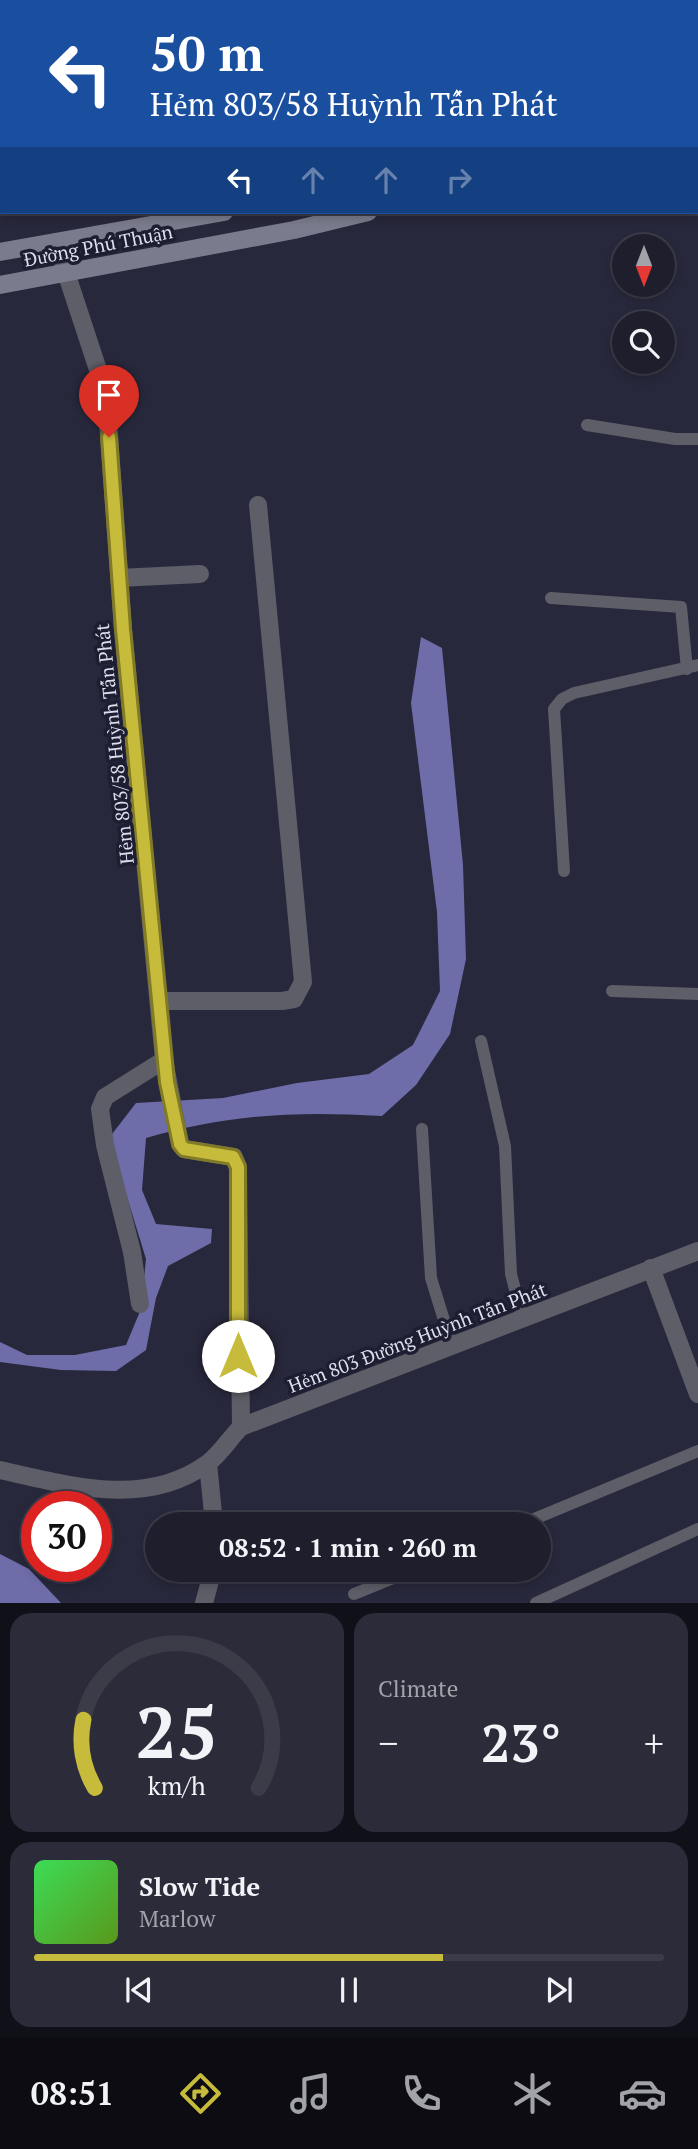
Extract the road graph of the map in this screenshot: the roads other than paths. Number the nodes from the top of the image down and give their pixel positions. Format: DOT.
graph roads {
  1 [pos="202,214"];
  2 [pos="360,214"];
  3 [pos="56,242"];
  4 [pos="0,252"];
  5 [pos="66,272"];
  6 [pos="0,285"];
  7 [pos="587,425"];
  8 [pos="698,439"];
  9 [pos="258,505"];
  10 [pos="200,574"];
  11 [pos="119,578"];
  12 [pos="551,598"];
  13 [pos="693,667"];
  14 [pos="564,871"];
  15 [pos="612,991"];
  16 [pos="698,994"];
  17 [pos="159,1001"];
  18 [pos="481,1041"];
  19 [pos="164,1060"];
  20 [pos="422,1129"];
  21 [pos="698,1251"];
  22 [pos="651,1268"];
  23 [pos="140,1304"];
  24 [pos="523,1320"];
  25 [pos="452,1346"];
  26 [pos="698,1394"];
  27 [pos="241,1427"];
  28 [pos="698,1451"];
  29 [pos="208,1463"];
  30 [pos="0,1470"];
  31 [pos="213,1512"];
  32 [pos="551,1512"];
  33 [pos="698,1529"];
  34 [pos="210,1582"];
  35 [pos="384,1582"];
  36 [pos="354,1594"];
  37 [pos="204,1603"];
  38 [pos="536,1603"];
  1 -- 3 [label="street, Đường Phú Thuận"];
  2 -- 5 [label="street, Đường Phú Thuận"];
  3 -- 4 [label="street, Đường Phú Thuận"];
  3 -- 5 [label="street, Hẻm 803/58 Huỳnh Tấn Phát"];
  5 -- 6 [label="street, Đường Phú Thuận"];
  5 -- 11 [label="street, Hẻm 803/58 Huỳnh Tấn Phát"];
  7 -- 8 [label="lane"];
  9 -- 17 [label="street"];
  10 -- 11 [label="street"];
  11 -- 17 [label="street, Hẻm 803/58 Huỳnh Tấn Phát"];
  12 -- 13 [label="lane"];
  13 -- 14 [label="lane"];
  15 -- 16 [label="lane"];
  17 -- 19 [label="street, Hẻm 803/58 Huỳnh Tấn Phát"];
  18 -- 24 [label="lane"];
  19 -- 23 [label="street"];
  19 -- 27 [label="street, Hẻm 803/58 Huỳnh Tấn Phát"];
  20 -- 25 [label="lane"];
  21 -- 22 [label="street, Hẻm 803 Đường Huỳnh Tấn Phát"];
  22 -- 24 [label="street, Hẻm 803 Đường Huỳnh Tấn Phát"];
  22 -- 26 [label="street"];
  24 -- 25 [label="street, Hẻm 803 Đường Huỳnh Tấn Phát"];
  25 -- 27 [label="street, Hẻm 803 Đường Huỳnh Tấn Phát"];
  27 -- 29 [label="street, Hẻm 803 Đường Huỳnh Tấn Phát"];
  28 -- 32 [label="lane"];
  29 -- 30 [label="street, Hẻm 803 Đường Huỳnh Tấn Phát"];
  29 -- 31 [label="street"];
  33 -- 38 [label="lane"];
  34 -- 37 [label="street"];
  35 -- 36 [label="lane"];
}
